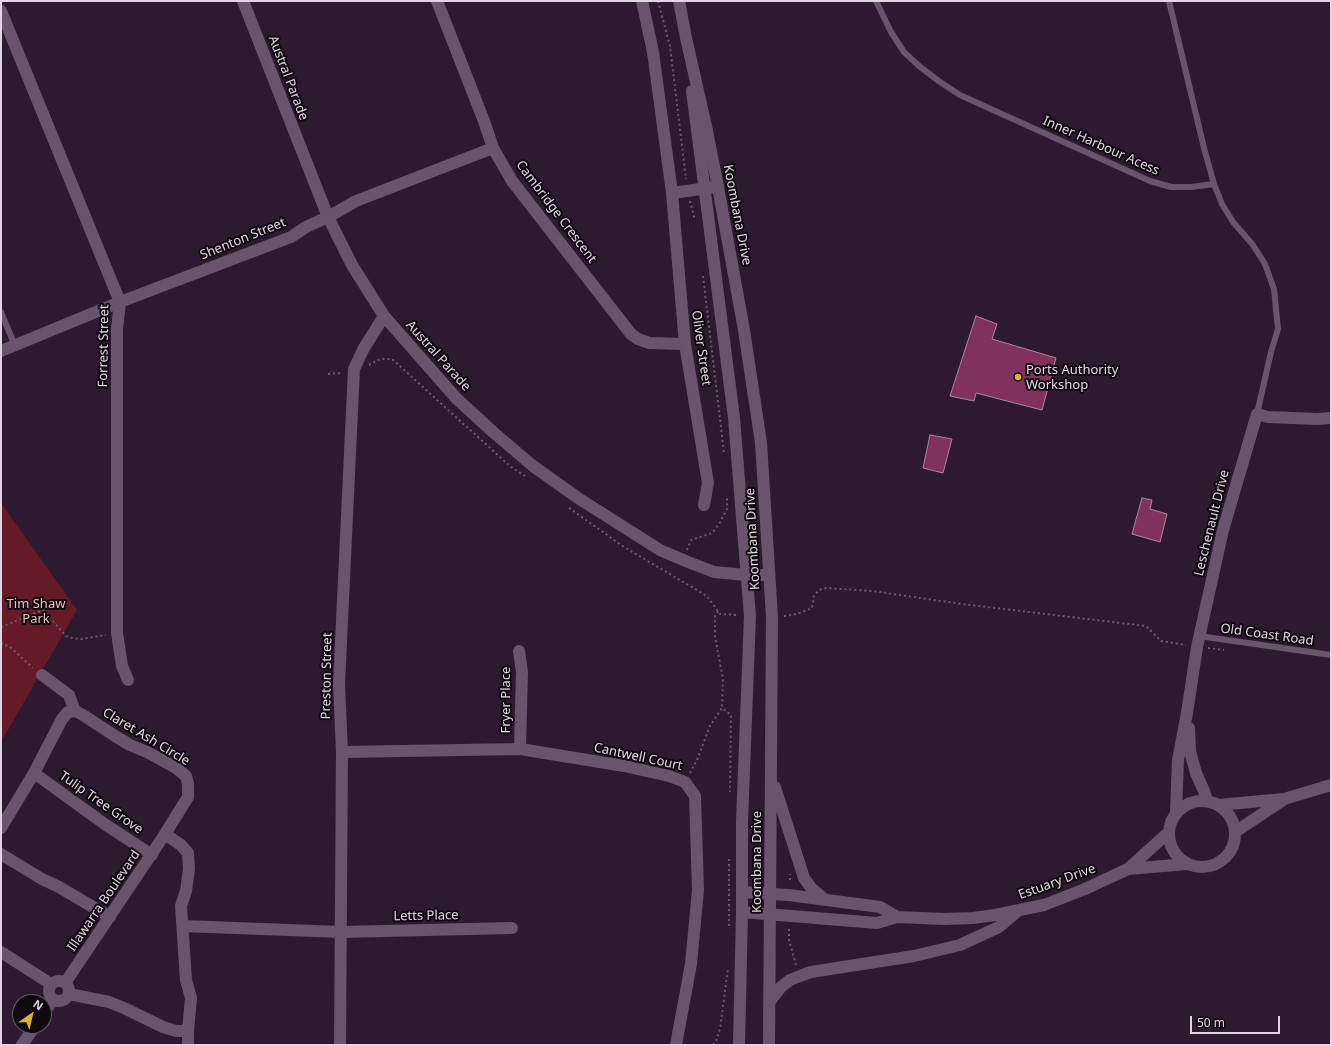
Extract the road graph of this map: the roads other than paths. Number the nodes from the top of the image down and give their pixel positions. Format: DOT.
graph roads {
  1 [pos="243,1"];
  2 [pos="437,1"];
  3 [pos="642,1"];
  4 [pos="679,1"];
  5 [pos="876,1"];
  6 [pos="1170,1"];
  7 [pos="1,11"];
  8 [pos="686,38"];
  9 [pos="493,148"];
  10 [pos="1214,184"];
  11 [pos="718,187"];
  12 [pos="705,189"];
  13 [pos="672,193"];
  14 [pos="328,217"];
  15 [pos="120,302"];
  16 [pos="1,312"];
  17 [pos="384,316"];
  18 [pos="684,344"];
  19 [pos="15,346"];
  20 [pos="1,351"];
  21 [pos="1256,414"];
  22 [pos="1331,418"];
  23 [pos="704,505"];
  24 [pos="746,575"];
  25 [pos="769,575"];
  26 [pos="1198,642"];
  27 [pos="519,651"];
  28 [pos="1331,655"];
  29 [pos="42,675"];
  30 [pos="128,680"];
  31 [pos="75,711"];
  32 [pos="1187,713"];
  33 [pos="520,749"];
  34 [pos="342,752"];
  35 [pos="34,773"];
  36 [pos="772,776"];
  37 [pos="1331,785"];
  38 [pos="1284,799"];
  39 [pos="1213,803"];
  40 [pos="1176,812"];
  41 [pos="1,828"];
  42 [pos="1169,832"];
  43 [pos="1235,832"];
  44 [pos="165,834"];
  45 [pos="1,854"];
  46 [pos="152,855"];
  47 [pos="1187,864"];
  48 [pos="1128,869"];
  49 [pos="742,892"];
  50 [pos="771,894"];
  51 [pos="823,898"];
  52 [pos="1019,911"];
  53 [pos="742,912"];
  54 [pos="771,915"];
  55 [pos="110,917"];
  56 [pos="897,917"];
  57 [pos="182,926"];
  58 [pos="512,928"];
  59 [pos="341,932"];
  60 [pos="1,952"];
  61 [pos="65,982"];
  62 [pos="51,984"];
  63 [pos="69,994"];
  64 [pos="53,999"];
  65 [pos="770,1001"];
  66 [pos="188,1031"];
  67 [pos="30,1034"];
  68 [pos="22,1045"];
  69 [pos="188,1045"];
  70 [pos="340,1045"];
  71 [pos="676,1045"];
  72 [pos="739,1045"];
  73 [pos="769,1045"];
  1 -- 14 [label="street, Austral Parade"];
  2 -- 9 [label="street, Cambridge Crescent"];
  3 -- 13 [label="street, Oliver Street"];
  4 -- 8 [label="street, Koombana Drive"];
  5 -- 10 [label="lane, Inner Harbour Acess"];
  6 -- 10 [label="lane"];
  7 -- 15 [label="street, Forrest Street"];
  8 -- 11 [label="street, Koombana Drive"];
  8 -- 12 [label="street, Koombana Drive"];
  9 -- 14 [label="street, Shenton Street"];
  9 -- 18 [label="street, Cambridge Crescent"];
  10 -- 21 [label="lane"];
  11 -- 12 [label="street"];
  11 -- 25 [label="street, Koombana Drive"];
  12 -- 13 [label="street"];
  12 -- 24 [label="street, Koombana Drive"];
  13 -- 18 [label="street, Oliver Street"];
  14 -- 15 [label="street, Shenton Street"];
  14 -- 17 [label="street, Austral Parade"];
  15 -- 19 [label="street, Shenton Street"];
  15 -- 30 [label="street, Forrest Street"];
  16 -- 19 [label="lane"];
  17 -- 24 [label="street, Austral Parade"];
  17 -- 34 [label="street, Preston Street"];
  18 -- 23 [label="street, Oliver Street"];
  19 -- 20 [label="street, Shenton Street"];
  21 -- 22 [label="street"];
  21 -- 26 [label="street, Leschenault Drive"];
  24 -- 25 [label="street, Austral Parade"];
  24 -- 49 [label="street, Koombana Drive"];
  25 -- 36 [label="street, Koombana Drive"];
  26 -- 28 [label="lane, Old Coast Road"];
  26 -- 32 [label="street, Leschenault Drive"];
  27 -- 33 [label="street, Fryer Place"];
  29 -- 31 [label="street"];
  31 -- 35 [label="street"];
  31 -- 44 [label="street, Claret Ash Circle"];
  32 -- 39 [label="street, Leschenault Drive"];
  32 -- 40 [label="street, Leschenault Drive"];
  33 -- 34 [label="street, Cantwell Court"];
  33 -- 71 [label="street, Cantwell Court"];
  34 -- 59 [label="street, Preston Street"];
  35 -- 41 [label="street"];
  35 -- 46 [label="street, Tulip Tree Grove"];
  36 -- 50 [label="street, Koombana Drive"];
  36 -- 51 [label="street"];
  37 -- 38 [label="street"];
  38 -- 39 [label="street"];
  38 -- 43 [label="street"];
  39 -- 40 [label="street"];
  39 -- 43 [label="street"];
  40 -- 42 [label="street"];
  42 -- 47 [label="street"];
  42 -- 48 [label="street, Estuary Drive"];
  43 -- 47 [label="street"];
  44 -- 46 [label="street, Illawarra Boulevard"];
  44 -- 57 [label="street"];
  45 -- 55 [label="street"];
  46 -- 55 [label="street, Illawarra Boulevard"];
  47 -- 48 [label="street, Estuary Drive"];
  48 -- 52 [label="street, Estuary Drive"];
  49 -- 50 [label="street, Estuary Drive"];
  49 -- 53 [label="street, Koombana Drive"];
  50 -- 51 [label="street, Estuary Drive"];
  50 -- 54 [label="street, Koombana Drive"];
  51 -- 56 [label="street, Estuary Drive"];
  52 -- 56 [label="street, Estuary Drive"];
  52 -- 65 [label="street"];
  53 -- 54 [label="street, Estuary Drive"];
  53 -- 72 [label="street, Koombana Drive"];
  54 -- 56 [label="street, Estuary Drive"];
  54 -- 65 [label="street, Koombana Drive"];
  55 -- 61 [label="street, Illawarra Boulevard"];
  57 -- 59 [label="street, Letts Place"];
  57 -- 66 [label="street"];
  58 -- 59 [label="street, Letts Place"];
  59 -- 70 [label="street, Preston Street"];
  60 -- 62 [label="street"];
  61 -- 62 [label="street"];
  61 -- 63 [label="street"];
  62 -- 64 [label="street"];
  63 -- 64 [label="street"];
  63 -- 66 [label="street"];
  65 -- 73 [label="street, Koombana Drive"];
  66 -- 69 [label="street"];
  67 -- 68 [label="street"];
}
